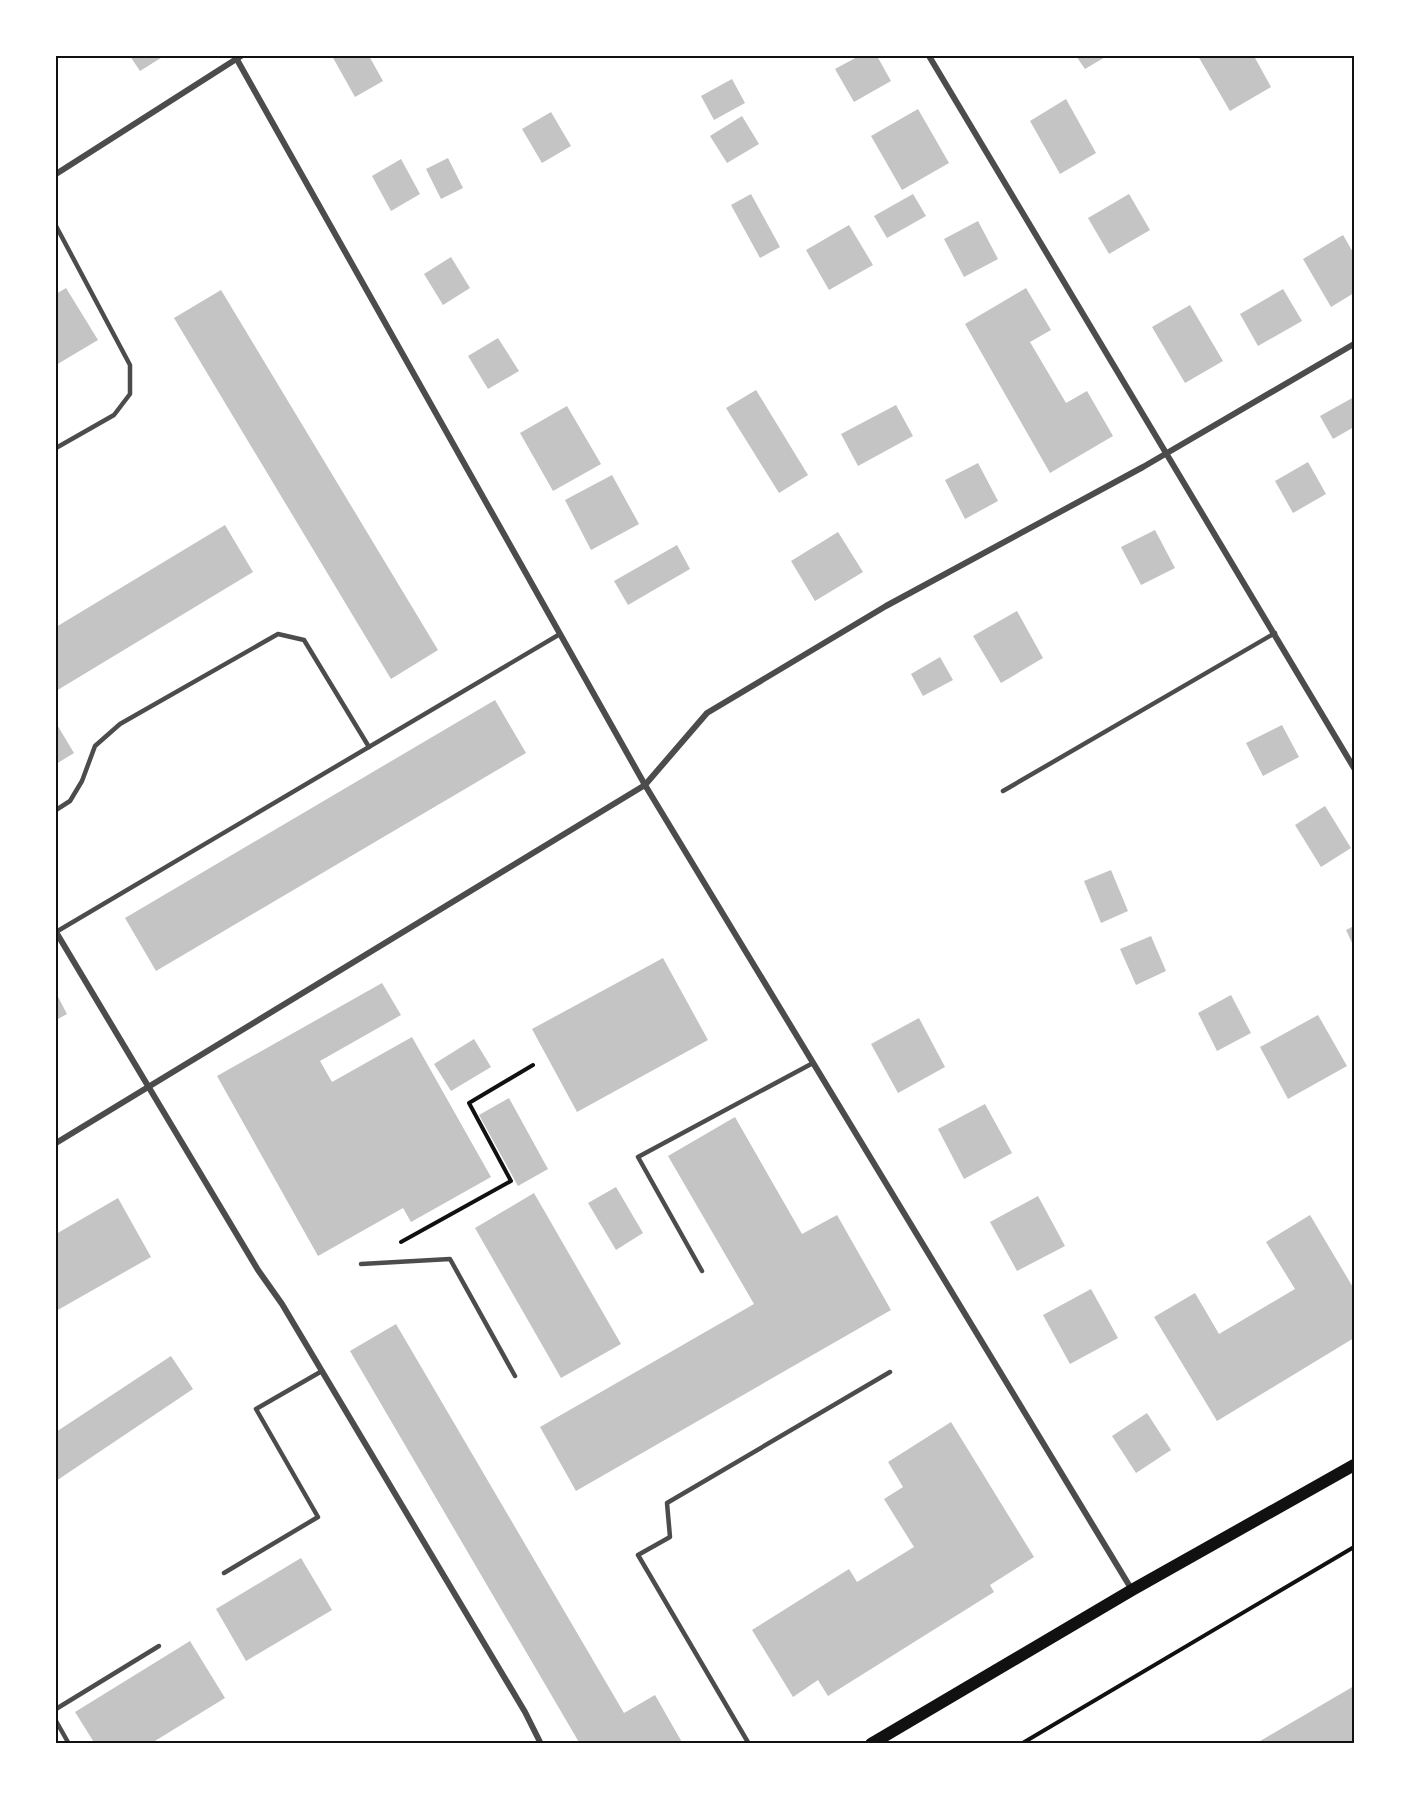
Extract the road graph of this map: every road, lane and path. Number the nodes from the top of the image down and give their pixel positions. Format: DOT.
graph roads {
  1 [pos="237,56"];
  2 [pos="929,56"];
  3 [pos="56,174"];
  4 [pos="56,226"];
  5 [pos="1354,344"];
  6 [pos="56,448"];
  7 [pos="1166,454"];
  8 [pos="1275,633"];
  9 [pos="560,634"];
  10 [pos="369,747"];
  11 [pos="1354,768"];
  12 [pos="645,785"];
  13 [pos="1003,791"];
  14 [pos="56,810"];
  15 [pos="56,932"];
  16 [pos="813,1064"];
  17 [pos="533,1065"];
  18 [pos="148,1087"];
  19 [pos="56,1143"];
  20 [pos="401,1242"];
  21 [pos="360,1264"];
  22 [pos="702,1271"];
  23 [pos="322,1371"];
  24 [pos="890,1372"];
  25 [pos="515,1376"];
  26 [pos="1354,1465"];
  27 [pos="1354,1547"];
  28 [pos="224,1573"];
  29 [pos="1132,1590"];
  30 [pos="159,1646"];
  31 [pos="56,1709"];
  32 [pos="56,1721"];
  33 [pos="69,1743"];
  34 [pos="541,1743"];
  35 [pos="749,1743"];
  36 [pos="871,1743"];
  37 [pos="1021,1743"];
  1 -- 3 [label="street"];
  1 -- 9 [label="street"];
  2 -- 7 [label="street"];
  4 -- 6 [label="lane"];
  5 -- 7 [label="street"];
  7 -- 8 [label="street"];
  7 -- 12 [label="street"];
  8 -- 11 [label="street"];
  8 -- 13 [label="lane"];
  9 -- 10 [label="lane"];
  9 -- 12 [label="street"];
  10 -- 14 [label="lane"];
  10 -- 15 [label="lane"];
  12 -- 16 [label="street"];
  12 -- 18 [label="street"];
  15 -- 18 [label="street"];
  16 -- 22 [label="lane"];
  16 -- 29 [label="street"];
  17 -- 20 [label="path"];
  18 -- 19 [label="street"];
  18 -- 23 [label="street"];
  21 -- 25 [label="lane"];
  23 -- 28 [label="lane"];
  23 -- 34 [label="street"];
  24 -- 35 [label="lane"];
  26 -- 29 [label="main road"];
  27 -- 37 [label="path"];
  29 -- 36 [label="main road"];
  30 -- 31 [label="lane"];
  32 -- 33 [label="lane"];
}
